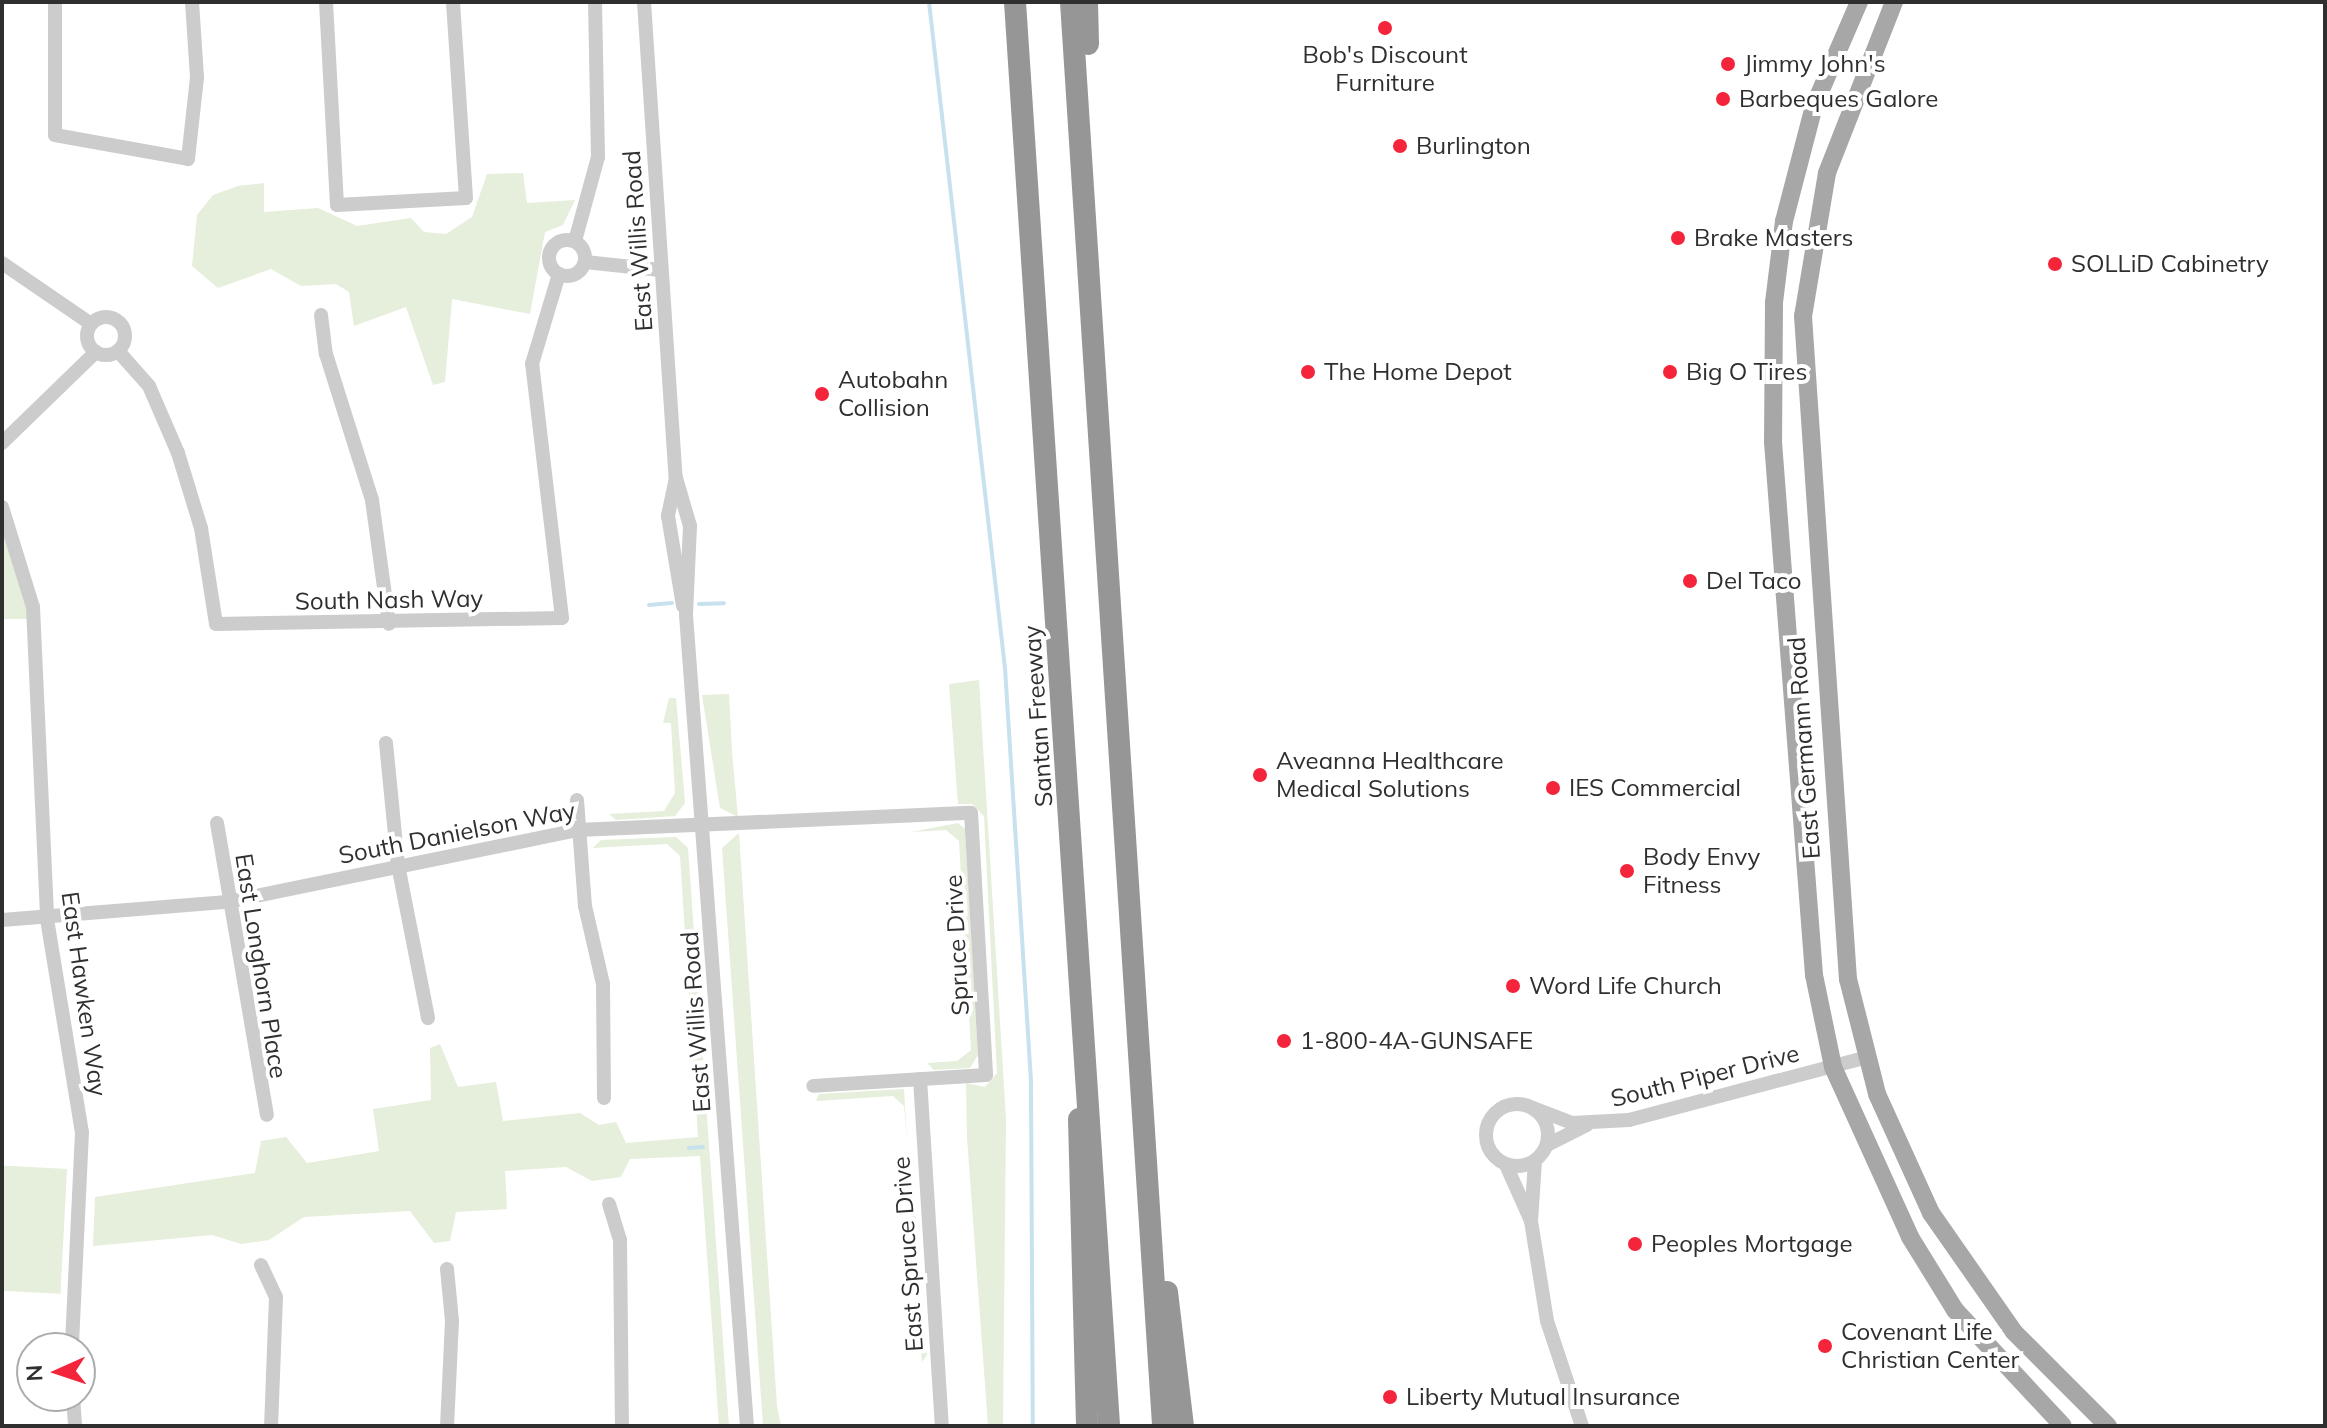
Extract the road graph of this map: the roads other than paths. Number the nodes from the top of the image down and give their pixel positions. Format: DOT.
graph roads {
  1 [pos="55,2"];
  2 [pos="192,2"];
  3 [pos="326,2"];
  4 [pos="453,2"];
  5 [pos="595,2"];
  6 [pos="644,2"];
  7 [pos="1000,2"];
  8 [pos="1015,2"];
  9 [pos="1071,2"];
  10 [pos="1087,2"];
  11 [pos="1859,2"];
  12 [pos="1882,2"];
  13 [pos="1894,2"];
  14 [pos="1884,22"];
  15 [pos="1024,137"];
  16 [pos="575,241"];
  17 [pos="585,262"];
  18 [pos="2,263"];
  19 [pos="661,270"];
  20 [pos="559,274"];
  21 [pos="1091,304"];
  22 [pos="321,315"];
  23 [pos="91,324"];
  24 [pos="118,351"];
  25 [pos="96,352"];
  26 [pos="2,443"];
  27 [pos="676,478"];
  28 [pos="2,507"];
  29 [pos="686,615"];
  30 [pos="389,624"];
  31 [pos="386,743"];
  32 [pos="577,800"];
  33 [pos="971,813"];
  34 [pos="217,823"];
  35 [pos="704,825"];
  36 [pos="578,830"];
  37 [pos="398,865"];
  38 [pos="227,902"];
  39 [pos="47,919"];
  40 [pos="2,920"];
  41 [pos="428,1018"];
  42 [pos="1864,1058"];
  43 [pos="1087,1062"];
  44 [pos="1833,1067"];
  45 [pos="920,1079"];
  46 [pos="813,1086"];
  47 [pos="604,1098"];
  48 [pos="1533,1108"];
  49 [pos="267,1115"];
  50 [pos="1587,1125"];
  51 [pos="1547,1145"];
  52 [pos="1535,1161"];
  53 [pos="1506,1165"];
  54 [pos="609,1204"];
  55 [pos="1531,1221"];
  56 [pos="1150,1232"];
  57 [pos="261,1265"];
  58 [pos="447,1269"];
  59 [pos="73,1332"];
  60 [pos="271,1426"];
  61 [pos="447,1426"];
  62 [pos="622,1426"];
  63 [pos="747,1426"];
  64 [pos="942,1426"];
  65 [pos="1087,1426"];
  66 [pos="1109,1426"];
  67 [pos="1163,1426"];
  68 [pos="1183,1426"];
  69 [pos="1582,1426"];
  70 [pos="2063,1426"];
  71 [pos="2108,1426"];
  1 -- 2 [label="street"];
  3 -- 4 [label="street"];
  5 -- 16 [label="street"];
  6 -- 19 [label="street, East Willis Road"];
  7 -- 15 [label="highway"];
  8 -- 15 [label="highway, Santan Freeway"];
  9 -- 21 [label="highway"];
  10 -- 21 [label="highway"];
  11 -- 44 [label="main road, East Germann Road"];
  12 -- 14 [label="main road"];
  13 -- 14 [label="main road, East Germann Road"];
  14 -- 42 [label="main road, East Germann Road"];
  15 -- 43 [label="highway, Santan Freeway"];
  16 -- 17 [label="street"];
  16 -- 20 [label="street"];
  17 -- 19 [label="street"];
  17 -- 20 [label="street"];
  18 -- 23 [label="street"];
  19 -- 27 [label="street, East Willis Road"];
  20 -- 30 [label="street, South Nash Way"];
  21 -- 56 [label="highway"];
  22 -- 30 [label="street"];
  23 -- 24 [label="street"];
  23 -- 25 [label="street"];
  24 -- 25 [label="street"];
  24 -- 30 [label="street, South Nash Way"];
  25 -- 26 [label="street"];
  27 -- 29 [label="street, East Willis Road"];
  27 -- 29 [label="street, East Willis Road"];
  28 -- 39 [label="street, East Hawken Way"];
  29 -- 35 [label="street, East Willis Road"];
  31 -- 37 [label="street"];
  32 -- 36 [label="street"];
  33 -- 35 [label="street, South Danielson Way"];
  33 -- 45 [label="street, Spruce Drive"];
  34 -- 38 [label="street, East Longhorn Place"];
  35 -- 36 [label="street, South Danielson Way"];
  35 -- 63 [label="street, East Willis Road"];
  36 -- 37 [label="street, South Danielson Way"];
  36 -- 47 [label="street"];
  37 -- 38 [label="street, South Danielson Way"];
  37 -- 41 [label="street"];
  38 -- 39 [label="street, South Danielson Way"];
  38 -- 49 [label="street, East Longhorn Place"];
  39 -- 40 [label="street, South Danielson Way"];
  39 -- 59 [label="street, East Hawken Way"];
  42 -- 44 [label="street, South Piper Drive"];
  42 -- 71 [label="main road, East Germann Road"];
  43 -- 65 [label="highway"];
  43 -- 66 [label="highway, Santan Freeway"];
  44 -- 50 [label="street, South Piper Drive"];
  44 -- 70 [label="main road, East Germann Road"];
  45 -- 46 [label="street"];
  45 -- 64 [label="street, East Spruce Drive"];
  48 -- 50 [label="street, South Piper Drive"];
  48 -- 51 [label="street"];
  48 -- 53 [label="street"];
  50 -- 51 [label="street, South Piper Drive"];
  51 -- 52 [label="street"];
  52 -- 53 [label="street"];
  52 -- 55 [label="street"];
  53 -- 55 [label="street"];
  54 -- 62 [label="street"];
  55 -- 69 [label="street"];
  56 -- 67 [label="highway"];
  56 -- 68 [label="highway"];
  57 -- 60 [label="street"];
  58 -- 61 [label="street"];
}
